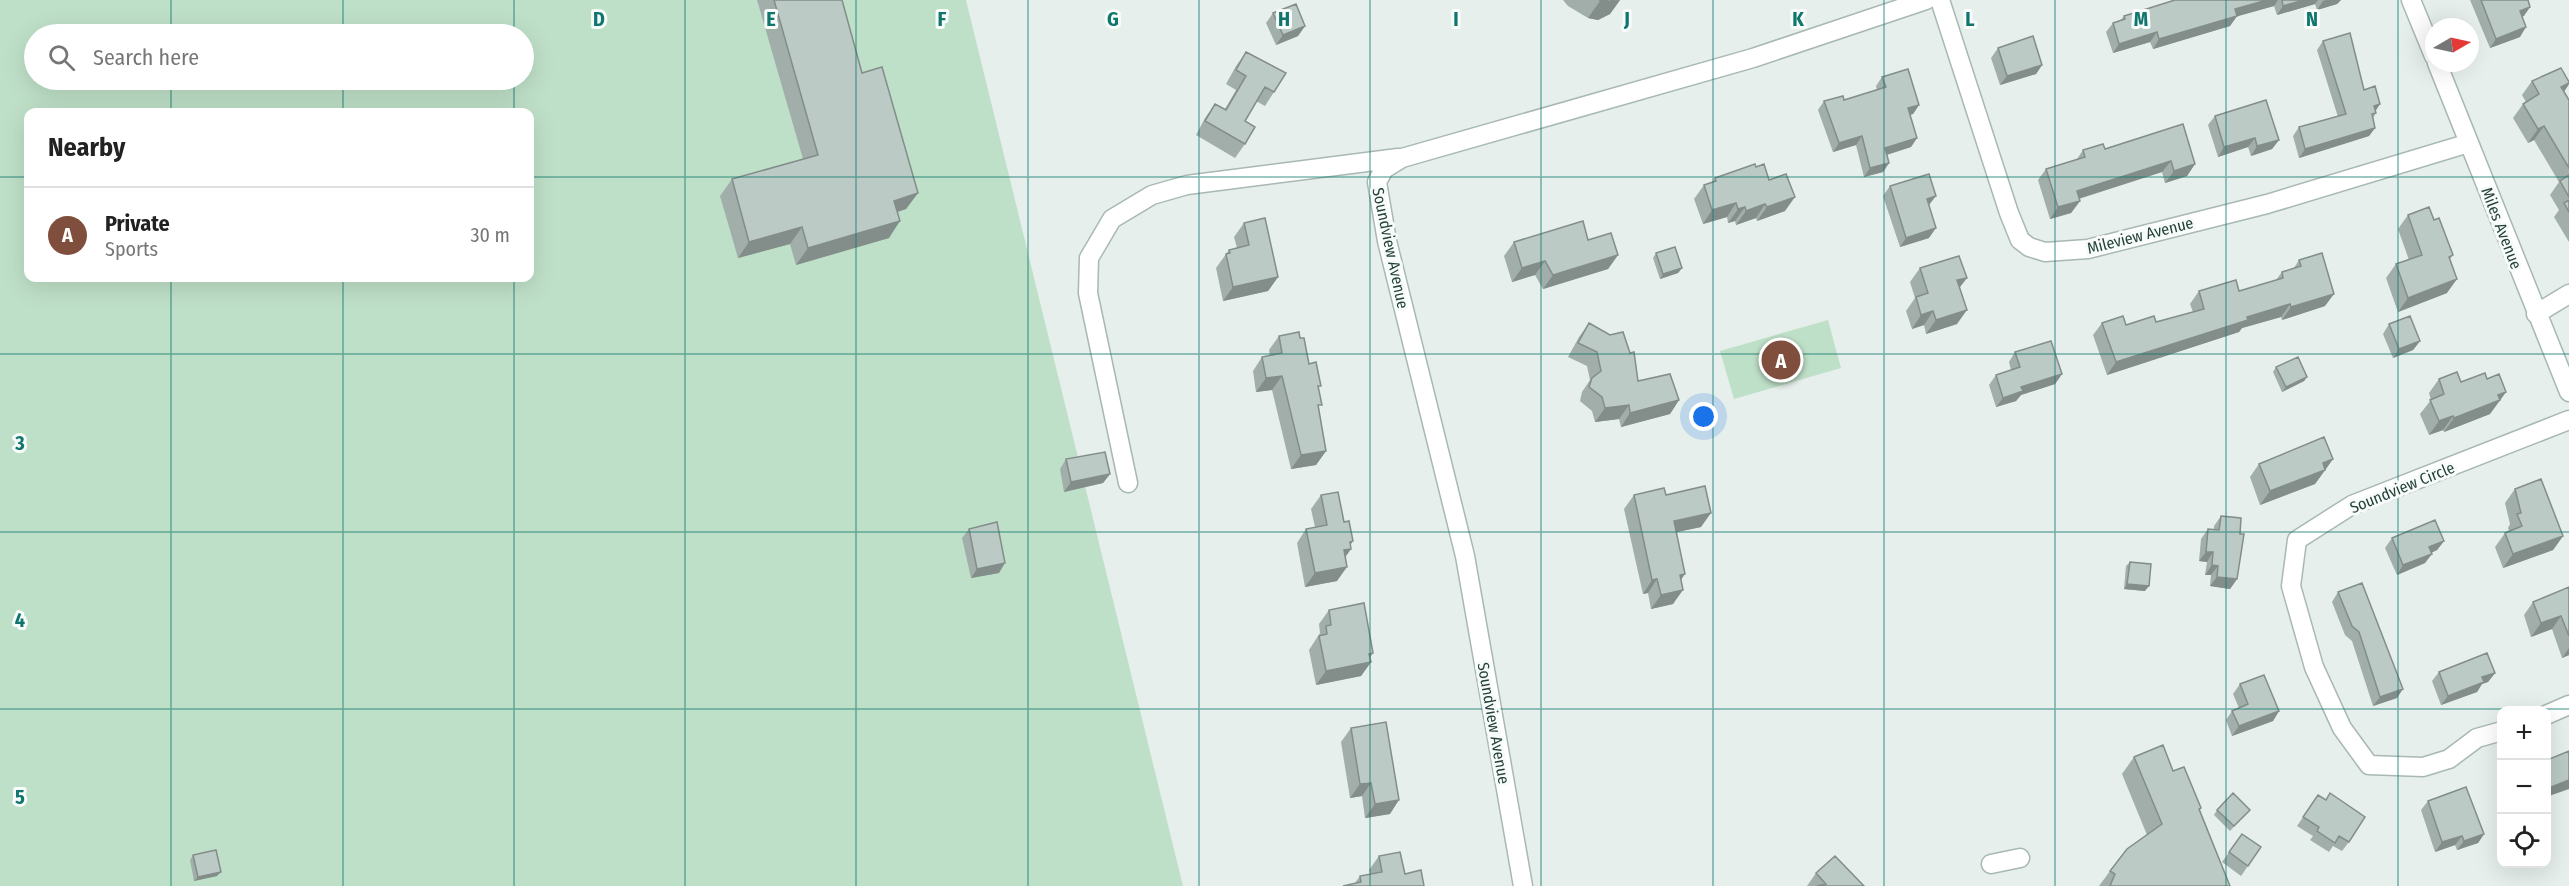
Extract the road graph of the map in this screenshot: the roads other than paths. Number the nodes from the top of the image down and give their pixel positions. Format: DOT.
graph roads {
  1 [pos="1926,0"];
  2 [pos="1940,0"];
  3 [pos="2411,0"];
  4 [pos="2425,34"];
  5 [pos="2441,72"];
  6 [pos="2469,143"];
  7 [pos="1402,158"];
  8 [pos="2569,294"];
  9 [pos="2536,314"];
  10 [pos="2569,392"];
  11 [pos="2569,420"];
  12 [pos="1128,483"];
  13 [pos="2569,705"];
  14 [pos="2551,714"];
  15 [pos="2497,732"];
  16 [pos="2019,858"];
  17 [pos="1991,864"];
  18 [pos="1523,886"];
  1 -- 7 [label="street, Soundview Avenue"];
  2 -- 6 [label="street, Mileview Avenue"];
  3 -- 4 [label="street"];
  5 -- 6 [label="street, Miles Avenue"];
  6 -- 9 [label="street, Miles Avenue"];
  7 -- 12 [label="street"];
  7 -- 18 [label="street, Soundview Avenue"];
  8 -- 9 [label="street"];
  9 -- 10 [label="street, Miles Avenue"];
  11 -- 15 [label="street, Soundview Circle"];
  13 -- 14 [label="street"];
  16 -- 17 [label="street"];
}
